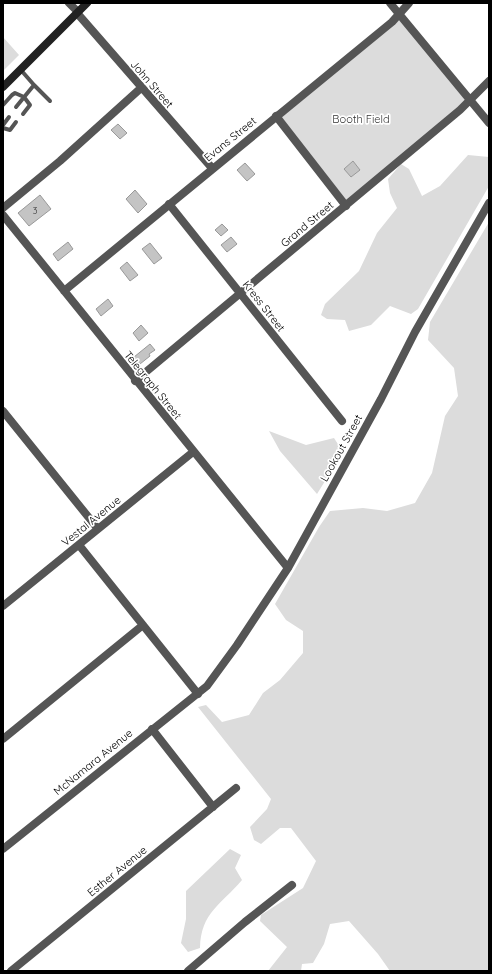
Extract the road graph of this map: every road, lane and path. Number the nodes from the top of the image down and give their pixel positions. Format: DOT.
graph roads {
  1 [pos="69,3"];
  2 [pos="87,3"];
  3 [pos="390,3"];
  4 [pos="409,3"];
  5 [pos="77,12"];
  6 [pos="400,14"];
  7 [pos="19,69"];
  8 [pos="489,81"];
  9 [pos="34,85"];
  10 [pos="3,87"];
  11 [pos="141,88"];
  12 [pos="24,97"];
  13 [pos="471,99"];
  14 [pos="50,101"];
  15 [pos="3,105"];
  16 [pos="16,107"];
  17 [pos="23,114"];
  18 [pos="276,116"];
  19 [pos="9,117"];
  20 [pos="16,122"];
  21 [pos="489,122"];
  22 [pos="3,126"];
  23 [pos="212,168"];
  24 [pos="489,203"];
  25 [pos="169,204"];
  26 [pos="346,206"];
  27 [pos="3,208"];
  28 [pos="3,215"];
  29 [pos="64,291"];
  30 [pos="240,294"];
  31 [pos="135,381"];
  32 [pos="3,412"];
  33 [pos="342,421"];
  34 [pos="193,452"];
  35 [pos="98,529"];
  36 [pos="79,545"];
  37 [pos="288,568"];
  38 [pos="3,606"];
  39 [pos="143,625"];
  40 [pos="198,694"];
  41 [pos="152,729"];
  42 [pos="3,738"];
  43 [pos="236,788"];
  44 [pos="213,807"];
  45 [pos="3,849"];
  46 [pos="292,885"];
  47 [pos="11,971"];
  48 [pos="188,971"];
  1 -- 5 [label="street, John Street"];
  2 -- 5 [label="main road"];
  3 -- 6 [label="street"];
  4 -- 6 [label="street, Evans Street"];
  5 -- 7 [label="main road"];
  5 -- 11 [label="street, John Street"];
  6 -- 13 [label="street"];
  6 -- 18 [label="street, Evans Street"];
  7 -- 9 [label="lane"];
  7 -- 10 [label="main road"];
  8 -- 13 [label="street, Grand Street"];
  9 -- 12 [label="lane"];
  9 -- 14 [label="lane"];
  11 -- 23 [label="street, John Street"];
  11 -- 27 [label="street"];
  12 -- 15 [label="lane"];
  12 -- 16 [label="lane"];
  12 -- 17 [label="lane"];
  13 -- 21 [label="street"];
  13 -- 26 [label="street, Grand Street"];
  18 -- 23 [label="street, Evans Street"];
  18 -- 26 [label="street"];
  19 -- 22 [label="lane"];
  20 -- 22 [label="lane"];
  23 -- 25 [label="street, Evans Street"];
  24 -- 37 [label="street, Lookout Street"];
  25 -- 29 [label="street, Evans Street"];
  25 -- 30 [label="street, Kress Street"];
  26 -- 30 [label="street, Grand Street"];
  28 -- 29 [label="street, Telegraph Street"];
  29 -- 31 [label="street, Telegraph Street"];
  30 -- 31 [label="street, Grand Street"];
  30 -- 33 [label="street, Kress Street"];
  31 -- 34 [label="street, Telegraph Street"];
  32 -- 35 [label="street"];
  34 -- 35 [label="street, Vestal Avenue"];
  34 -- 37 [label="street, Telegraph Street"];
  35 -- 36 [label="street, Vestal Avenue"];
  36 -- 38 [label="street, Vestal Avenue"];
  36 -- 39 [label="street"];
  37 -- 40 [label="street, Lookout Street"];
  39 -- 40 [label="street"];
  39 -- 42 [label="street"];
  40 -- 41 [label="street, McNamara Avenue"];
  41 -- 44 [label="street"];
  41 -- 45 [label="street, McNamara Avenue"];
  43 -- 44 [label="street, Esther Avenue"];
  44 -- 47 [label="street, Esther Avenue"];
  46 -- 48 [label="street"];
}
